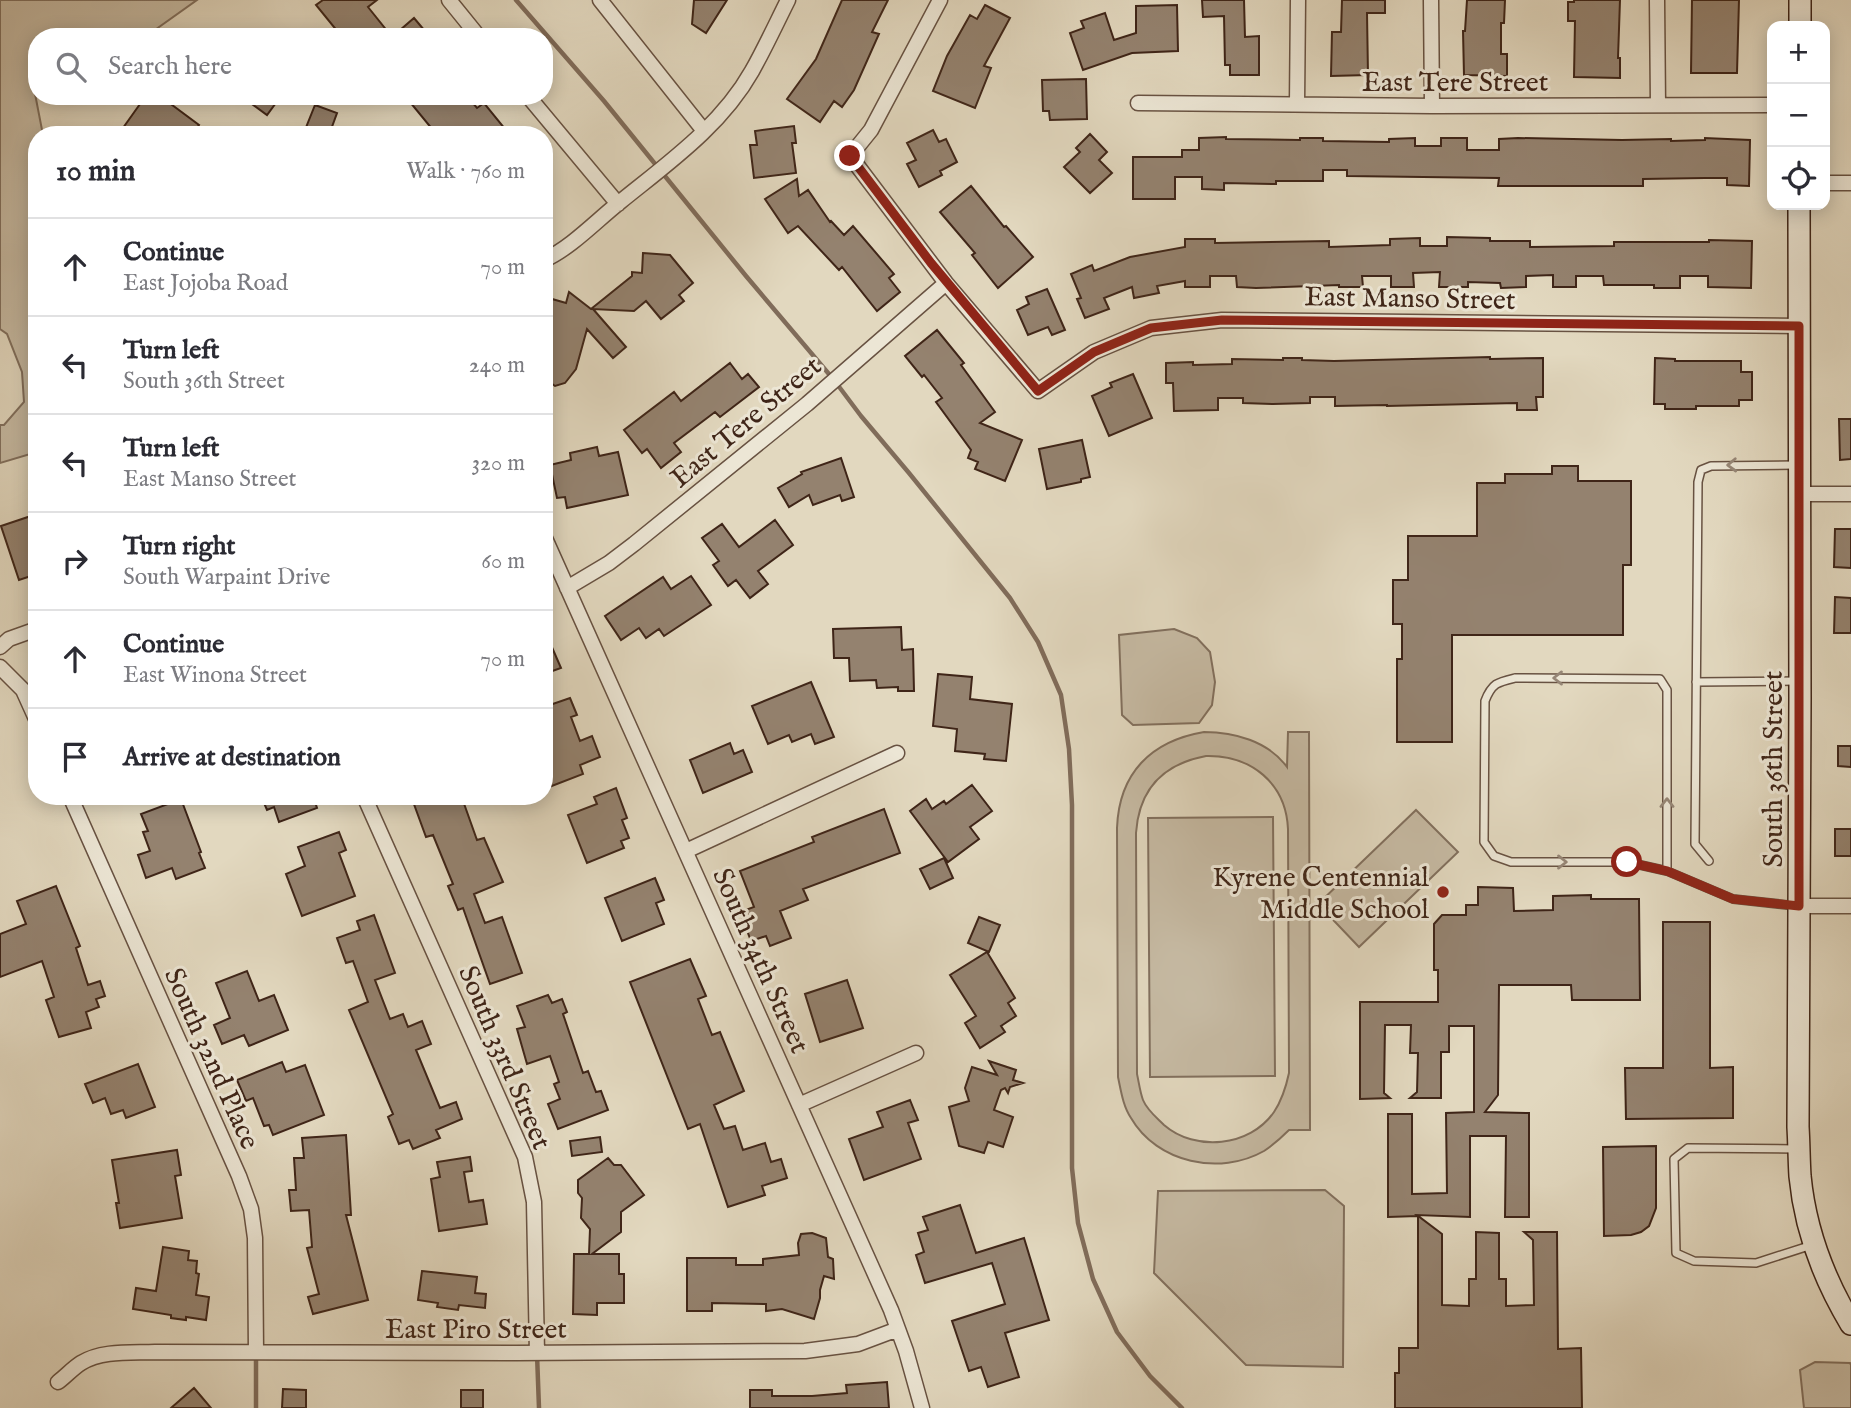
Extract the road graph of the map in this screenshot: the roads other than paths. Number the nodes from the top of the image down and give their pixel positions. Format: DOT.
graph roads {
  1 [pos="449,0"];
  2 [pos="600,0"];
  3 [pos="788,0"];
  4 [pos="940,0"];
  5 [pos="1298,0"];
  6 [pos="1431,0"];
  7 [pos="1657,0"];
  8 [pos="1800,0"];
  9 [pos="1800,21"];
  10 [pos="472,28"];
  11 [pos="1138,103"];
  12 [pos="1297,104"];
  13 [pos="536,105"];
  14 [pos="1658,105"];
  15 [pos="1767,105"];
  16 [pos="1432,106"];
  17 [pos="553,126"];
  18 [pos="553,126"];
  19 [pos="705,131"];
  20 [pos="1830,183"];
  21 [pos="1851,183"];
  22 [pos="618,204"];
  23 [pos="1799,210"];
  24 [pos="553,254"];
  25 [pos="947,282"];
  26 [pos="1799,326"];
  27 [pos="1800,465"];
  28 [pos="1800,494"];
  29 [pos="1851,494"];
  30 [pos="553,556"];
  31 [pos="567,588"];
  32 [pos="28,632"];
  33 [pos="0,647"];
  34 [pos="0,667"];
  35 [pos="1800,681"];
  36 [pos="1696,682"];
  37 [pos="28,701"];
  38 [pos="897,753"];
  39 [pos="74,805"];
  40 [pos="369,805"];
  41 [pos="686,851"];
  42 [pos="1709,861"];
  43 [pos="1667,871"];
  44 [pos="1799,906"];
  45 [pos="1851,906"];
  46 [pos="916,1054"];
  47 [pos="799,1105"];
  48 [pos="1799,1149"];
  49 [pos="1814,1245"];
  50 [pos="1851,1324"];
  51 [pos="898,1329"];
  52 [pos="256,1352"];
  53 [pos="537,1353"];
  54 [pos="58,1382"];
  55 [pos="922,1408"];
  1 -- 10 [label="street"];
  2 -- 19 [label="street"];
  3 -- 19 [label="street"];
  4 -- 25 [label="street"];
  5 -- 12 [label="street"];
  6 -- 16 [label="street"];
  7 -- 14 [label="street"];
  8 -- 9 [label="street"];
  11 -- 12 [label="street, East Tere Street"];
  12 -- 16 [label="street, East Tere Street"];
  13 -- 18 [label="street"];
  14 -- 15 [label="street, East Tere Street"];
  14 -- 16 [label="street, East Tere Street"];
  17 -- 22 [label="street"];
  19 -- 22 [label="street"];
  20 -- 21 [label="street"];
  22 -- 24 [label="street"];
  23 -- 26 [label="street, South 36th Street"];
  25 -- 26 [label="street, East Manso Street"];
  25 -- 31 [label="street, East Tere Street"];
  26 -- 27 [label="street, South 36th Street"];
  27 -- 28 [label="street, South 36th Street"];
  27 -- 36 [label="lane, one-way"];
  28 -- 29 [label="street"];
  28 -- 35 [label="street, South 36th Street"];
  30 -- 31 [label="street, South 34th Street"];
  31 -- 41 [label="street, South 34th Street"];
  32 -- 33 [label="street"];
  34 -- 37 [label="street"];
  35 -- 36 [label="lane"];
  35 -- 44 [label="street, South 36th Street"];
  36 -- 42 [label="lane"];
  38 -- 41 [label="street"];
  39 -- 52 [label="street, South 32nd Place"];
  40 -- 53 [label="street, South 33rd Street"];
  41 -- 47 [label="street, South 34th Street"];
  43 -- 43 [label="lane, one-way"];
  43 -- 44 [label="lane"];
  44 -- 45 [label="street"];
  44 -- 48 [label="street, South 36th Street"];
  46 -- 47 [label="street"];
  47 -- 51 [label="street, South 34th Street"];
  48 -- 49 [label="street, South 36th Street"];
  48 -- 49 [label="lane"];
  49 -- 50 [label="street, South 36th Street"];
  51 -- 53 [label="street, East Piro Street"];
  51 -- 55 [label="street, South 34th Street"];
  52 -- 53 [label="street, East Piro Street"];
  52 -- 54 [label="street, East Piro Street"];
}
